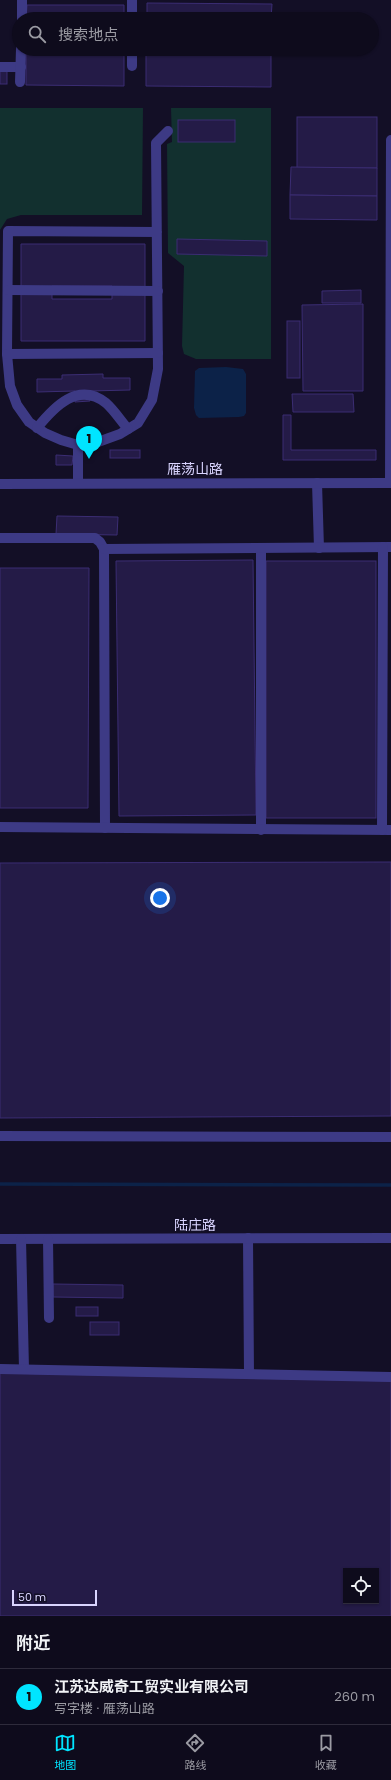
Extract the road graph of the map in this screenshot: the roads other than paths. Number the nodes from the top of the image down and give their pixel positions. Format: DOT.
graph roads {
  1 [pos="22,0"];
  2 [pos="132,0"];
  3 [pos="22,12"];
  4 [pos="132,12"];
  5 [pos="21,56"];
  6 [pos="132,56"];
  7 [pos="132,66"];
  8 [pos="0,67"];
  9 [pos="21,67"];
  10 [pos="20,82"];
  11 [pos="168,131"];
  12 [pos="391,140"];
  13 [pos="157,232"];
  14 [pos="8,290"];
  15 [pos="158,291"];
  16 [pos="158,353"];
  17 [pos="7,354"];
  18 [pos="37,428"];
  19 [pos="128,429"];
  20 [pos="78,445"];
  21 [pos="78,483"];
  22 [pos="317,483"];
  23 [pos="390,483"];
  24 [pos="0,484"];
  25 [pos="0,538"];
  26 [pos="387,547"];
  27 [pos="260,548"];
  28 [pos="319,548"];
  29 [pos="104,549"];
  30 [pos="0,827"];
  31 [pos="105,828"];
  32 [pos="261,830"];
  33 [pos="387,830"];
  34 [pos="0,1136"];
  35 [pos="391,1136"];
  36 [pos="248,1238"];
  37 [pos="391,1238"];
  38 [pos="0,1239"];
  39 [pos="21,1239"];
  40 [pos="48,1239"];
  41 [pos="49,1318"];
  42 [pos="0,1369"];
  43 [pos="24,1369"];
  44 [pos="249,1374"];
  45 [pos="391,1377"];
  1 -- 3 [label="street"];
  2 -- 4 [label="street"];
  5 -- 9 [label="street"];
  6 -- 7 [label="street"];
  8 -- 9 [label="street"];
  9 -- 10 [label="street"];
  11 -- 13 [label="street"];
  12 -- 23 [label="street"];
  13 -- 14 [label="street"];
  13 -- 15 [label="street"];
  14 -- 15 [label="street"];
  14 -- 17 [label="street"];
  15 -- 16 [label="street"];
  16 -- 17 [label="street"];
  16 -- 19 [label="street"];
  17 -- 18 [label="street"];
  18 -- 19 [label="street"];
  18 -- 20 [label="street"];
  19 -- 20 [label="street"];
  20 -- 21 [label="street"];
  21 -- 22 [label="street, 雁荡山路"];
  21 -- 24 [label="street, 雁荡山路"];
  22 -- 23 [label="street, 雁荡山路"];
  22 -- 28 [label="street"];
  25 -- 29 [label="street"];
  26 -- 28 [label="street"];
  26 -- 33 [label="street"];
  27 -- 28 [label="street"];
  27 -- 29 [label="street"];
  27 -- 32 [label="street"];
  29 -- 31 [label="street"];
  30 -- 31 [label="street"];
  31 -- 32 [label="street"];
  32 -- 33 [label="street"];
  34 -- 35 [label="street"];
  36 -- 37 [label="street, 陆庄路"];
  36 -- 40 [label="street, 陆庄路"];
  36 -- 44 [label="street"];
  38 -- 39 [label="street, 陆庄路"];
  39 -- 40 [label="street, 陆庄路"];
  39 -- 43 [label="street"];
  40 -- 41 [label="street"];
  42 -- 43 [label="street"];
  43 -- 44 [label="street"];
  44 -- 45 [label="street"];
}
